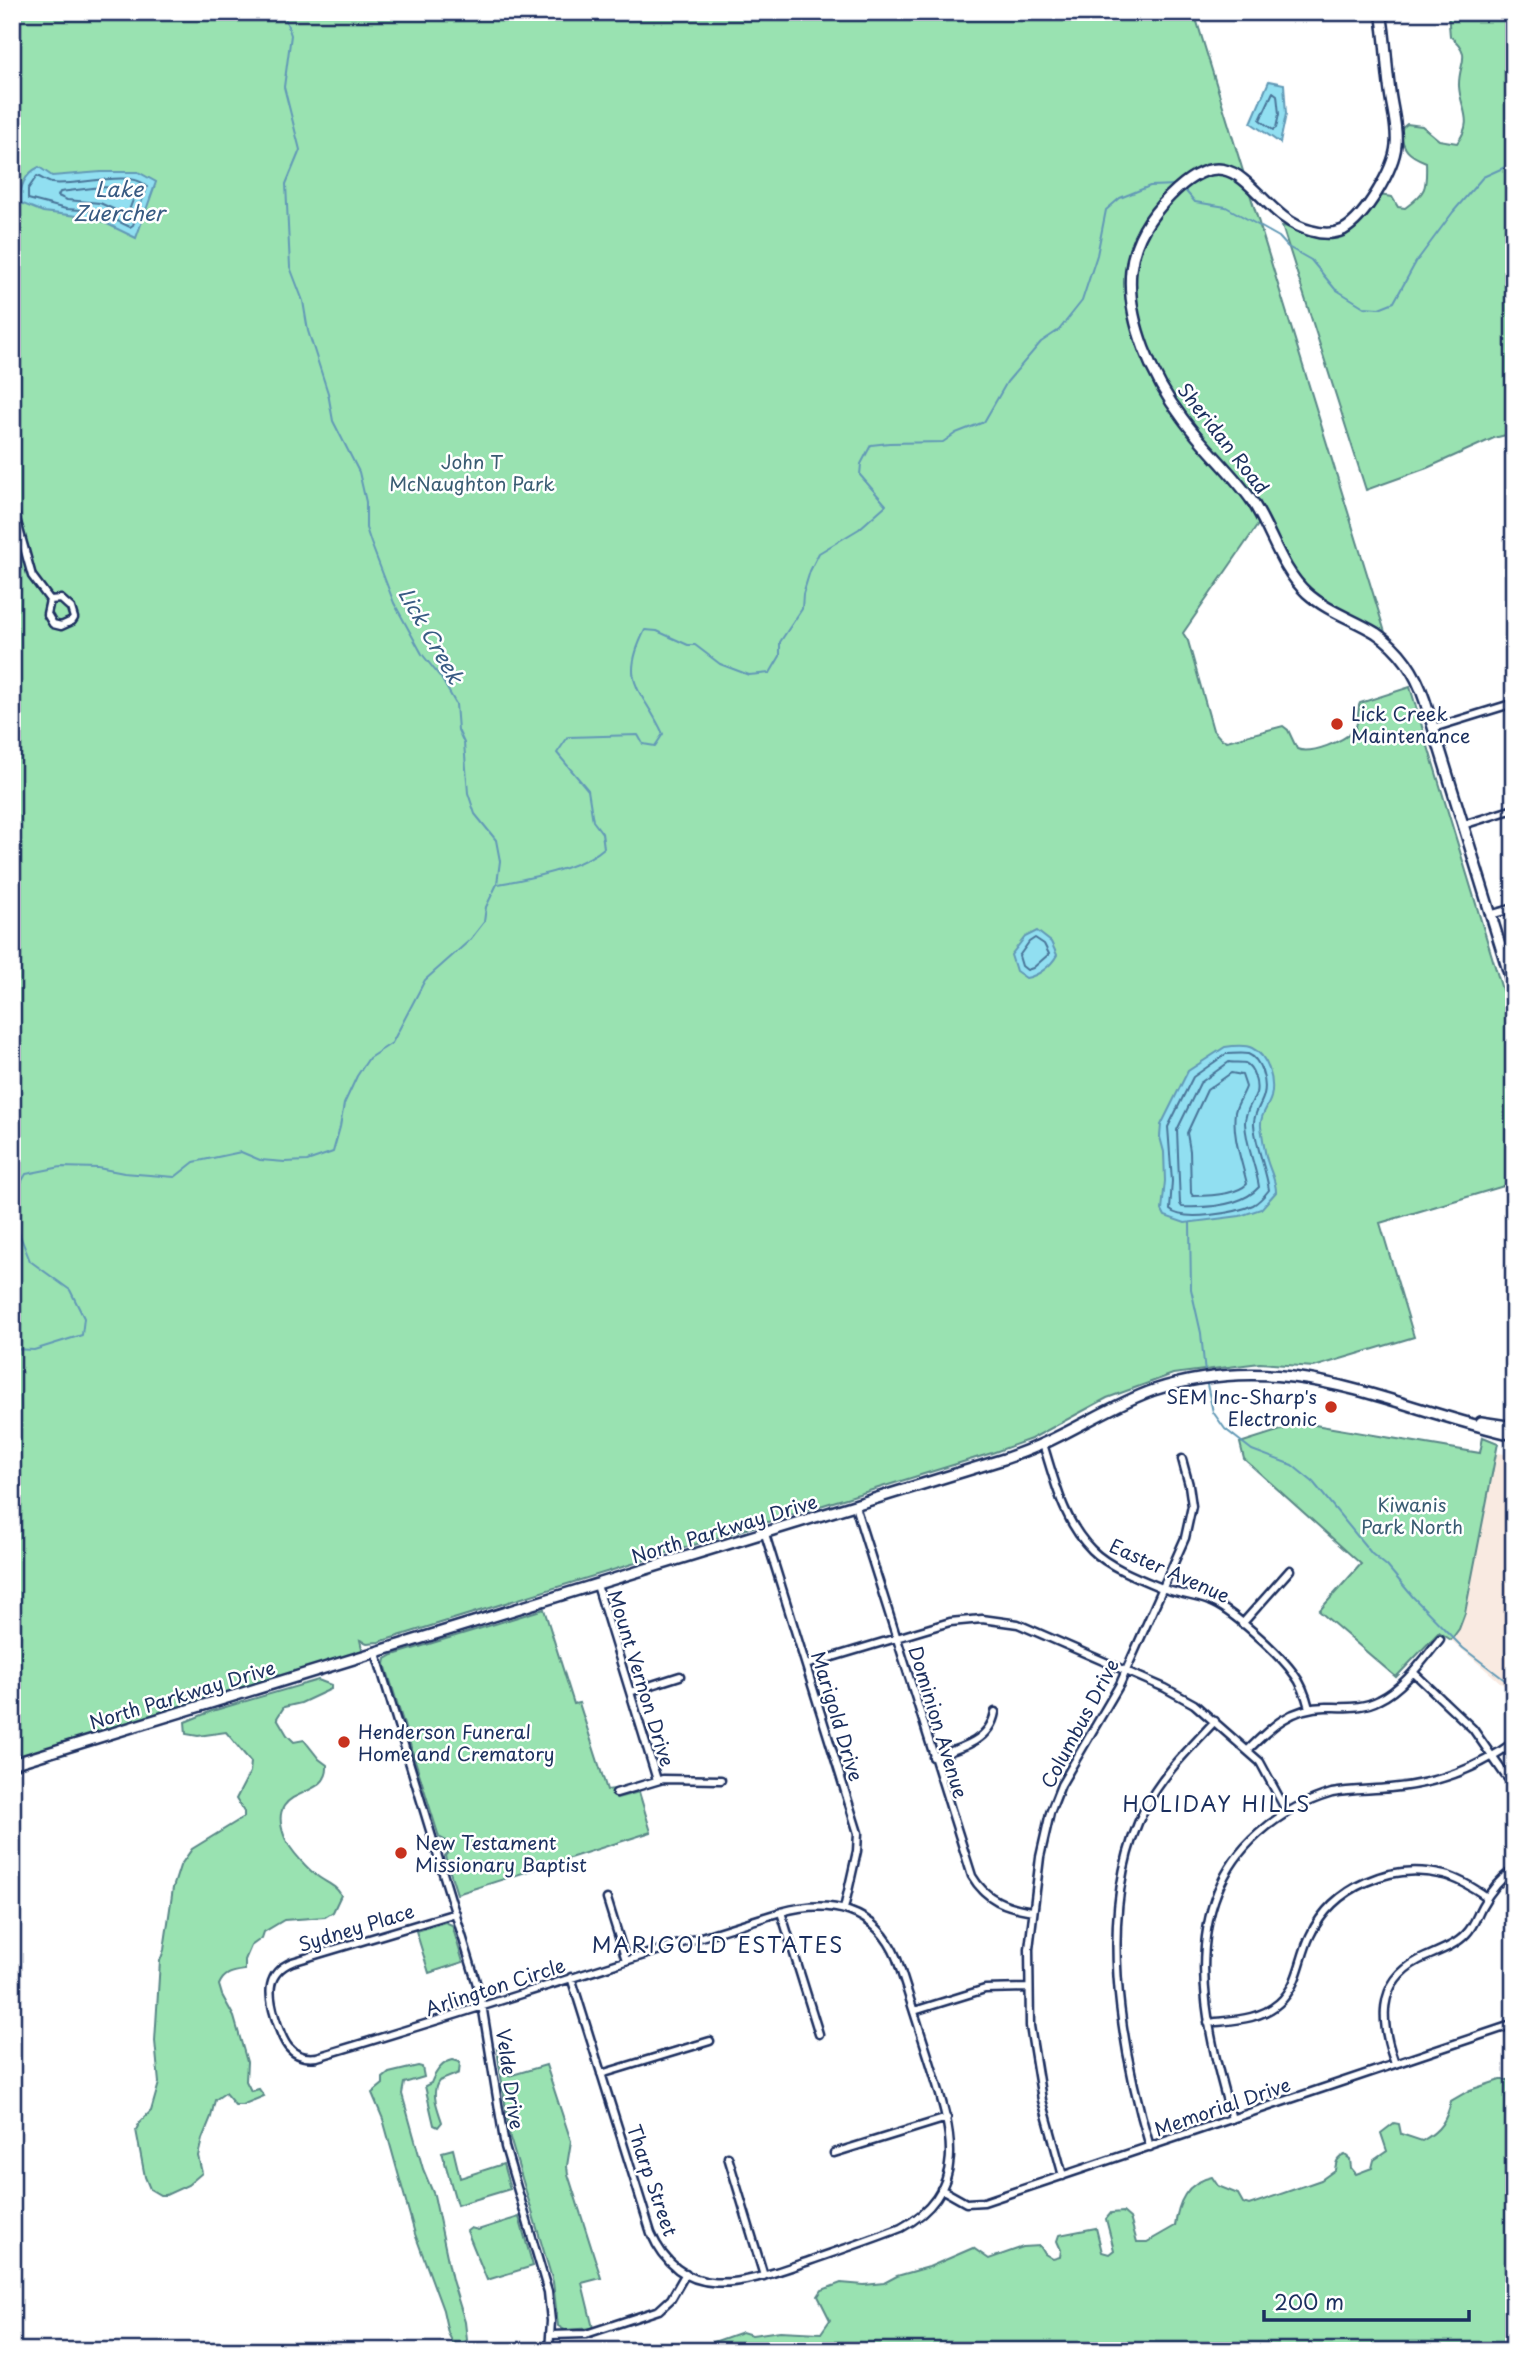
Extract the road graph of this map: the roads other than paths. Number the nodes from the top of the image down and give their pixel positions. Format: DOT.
graph roads {
  1 [pos="1381,12"];
  2 [pos="12,504"];
  3 [pos="50,600"];
  4 [pos="1514,703"];
  5 [pos="1433,728"];
  6 [pos="1514,809"];
  7 [pos="1463,825"];
  8 [pos="1514,908"];
  9 [pos="1490,915"];
  10 [pos="1514,990"];
  11 [pos="1443,1414"];
  12 [pos="1514,1427"];
  13 [pos="1514,1435"];
  14 [pos="1043,1444"];
  15 [pos="1182,1459"];
  16 [pos="855,1506"];
  17 [pos="765,1534"];
  18 [pos="1290,1570"];
  19 [pos="597,1585"];
  20 [pos="1163,1588"];
  21 [pos="1242,1624"];
  22 [pos="896,1637"];
  23 [pos="1440,1639"];
  24 [pos="376,1653"];
  25 [pos="806,1665"];
  26 [pos="1126,1671"];
  27 [pos="1413,1672"];
  28 [pos="680,1676"];
  29 [pos="630,1692"];
  30 [pos="1309,1708"];
  31 [pos="995,1712"];
  32 [pos="1215,1721"];
  33 [pos="1514,1742"];
  34 [pos="1248,1750"];
  35 [pos="933,1757"];
  36 [pos="1492,1757"];
  37 [pos="12,1764"];
  38 [pos="657,1780"];
  39 [pos="720,1780"];
  40 [pos="1514,1785"];
  41 [pos="616,1793"];
  42 [pos="1287,1812"];
  43 [pos="447,1846"];
  44 [pos="436,1850"];
  45 [pos="1514,1869"];
  46 [pos="1487,1897"];
  47 [pos="607,1899"];
  48 [pos="844,1909"];
  49 [pos="1033,1911"];
  50 [pos="781,1912"];
  51 [pos="456,1913"];
  52 [pos="626,1960"];
  53 [pos="571,1977"];
  54 [pos="1028,1988"];
  55 [pos="483,2005"];
  56 [pos="914,2011"];
  57 [pos="1208,2023"];
  58 [pos="1514,2024"];
  59 [pos="819,2034"];
  60 [pos="710,2041"];
  61 [pos="295,2054"];
  62 [pos="290,2063"];
  63 [pos="1395,2064"];
  64 [pos="601,2074"];
  65 [pos="947,2118"];
  66 [pos="1232,2119"];
  67 [pos="1150,2147"];
  68 [pos="834,2153"];
  69 [pos="728,2157"];
  70 [pos="1063,2176"];
  71 [pos="941,2189"];
  72 [pos="685,2273"];
  73 [pos="764,2276"];
  74 [pos="551,2335"];
  75 [pos="549,2351"];
  1 -- 5 [label="main road, Sheridan Road"];
  2 -- 3 [label="street"];
  3 -- 3 [label="street"];
  4 -- 5 [label="street"];
  5 -- 7 [label="main road, Sheridan Road"];
  6 -- 7 [label="street"];
  7 -- 9 [label="main road, Sheridan Road"];
  8 -- 9 [label="street"];
  9 -- 10 [label="main road, Sheridan Road"];
  11 -- 12 [label="main road, North Parkway Drive"];
  11 -- 13 [label="main road, North Parkway Drive"];
  11 -- 14 [label="main road, North Parkway Drive"];
  14 -- 16 [label="main road, North Parkway Drive"];
  14 -- 20 [label="street, Easter Avenue"];
  15 -- 20 [label="street, Columbus Drive"];
  16 -- 17 [label="main road, North Parkway Drive"];
  16 -- 22 [label="street, Dominion Avenue"];
  17 -- 19 [label="main road, North Parkway Drive"];
  17 -- 25 [label="street, Marigold Drive"];
  18 -- 21 [label="street"];
  19 -- 24 [label="main road, North Parkway Drive"];
  19 -- 29 [label="street, Mount Vernon Drive"];
  20 -- 21 [label="street, Easter Avenue"];
  20 -- 26 [label="street, Columbus Drive"];
  21 -- 30 [label="street, Easter Avenue"];
  22 -- 25 [label="street"];
  22 -- 26 [label="street"];
  22 -- 35 [label="street, Dominion Avenue"];
  23 -- 27 [label="street"];
  24 -- 37 [label="main road, North Parkway Drive"];
  24 -- 44 [label="street, Velde Drive"];
  25 -- 48 [label="street, Marigold Drive"];
  26 -- 32 [label="street"];
  26 -- 49 [label="street, Columbus Drive"];
  27 -- 30 [label="street"];
  27 -- 36 [label="street"];
  28 -- 29 [label="street"];
  29 -- 38 [label="street, Mount Vernon Drive"];
  30 -- 34 [label="street"];
  31 -- 35 [label="street"];
  32 -- 34 [label="street"];
  32 -- 67 [label="street"];
  33 -- 36 [label="street"];
  34 -- 42 [label="street"];
  35 -- 49 [label="street, Dominion Avenue"];
  36 -- 40 [label="street"];
  36 -- 42 [label="street"];
  38 -- 39 [label="street"];
  38 -- 41 [label="street"];
  42 -- 57 [label="street"];
  43 -- 44 [label="street"];
  44 -- 51 [label="street, Velde Drive"];
  45 -- 46 [label="street"];
  46 -- 57 [label="street"];
  46 -- 63 [label="street"];
  47 -- 52 [label="street"];
  48 -- 50 [label="street, Arlington Circle"];
  48 -- 56 [label="street, Arlington Circle"];
  49 -- 54 [label="street, Columbus Drive"];
  50 -- 52 [label="street, Arlington Circle"];
  50 -- 59 [label="street"];
  51 -- 55 [label="street, Velde Drive"];
  51 -- 61 [label="street, Sydney Place"];
  52 -- 53 [label="street, Arlington Circle"];
  53 -- 55 [label="street, Arlington Circle"];
  53 -- 64 [label="street, Tharp Street"];
  54 -- 56 [label="street"];
  54 -- 70 [label="street, Columbus Drive"];
  55 -- 61 [label="street, Arlington Circle"];
  55 -- 74 [label="street, Velde Drive"];
  56 -- 65 [label="street, Arlington Circle"];
  57 -- 66 [label="street"];
  58 -- 63 [label="street, Memorial Drive"];
  60 -- 64 [label="street"];
  61 -- 62 [label="street"];
  63 -- 66 [label="street, Memorial Drive"];
  64 -- 72 [label="street, Tharp Street"];
  65 -- 68 [label="street"];
  65 -- 71 [label="street, Arlington Circle"];
  66 -- 67 [label="street, Memorial Drive"];
  67 -- 70 [label="street, Memorial Drive"];
  69 -- 73 [label="street"];
  70 -- 71 [label="street, Memorial Drive"];
  71 -- 73 [label="street, Tharp Street"];
  72 -- 73 [label="street, Tharp Street"];
  72 -- 74 [label="street"];
  74 -- 75 [label="street, Velde Drive"];
}
